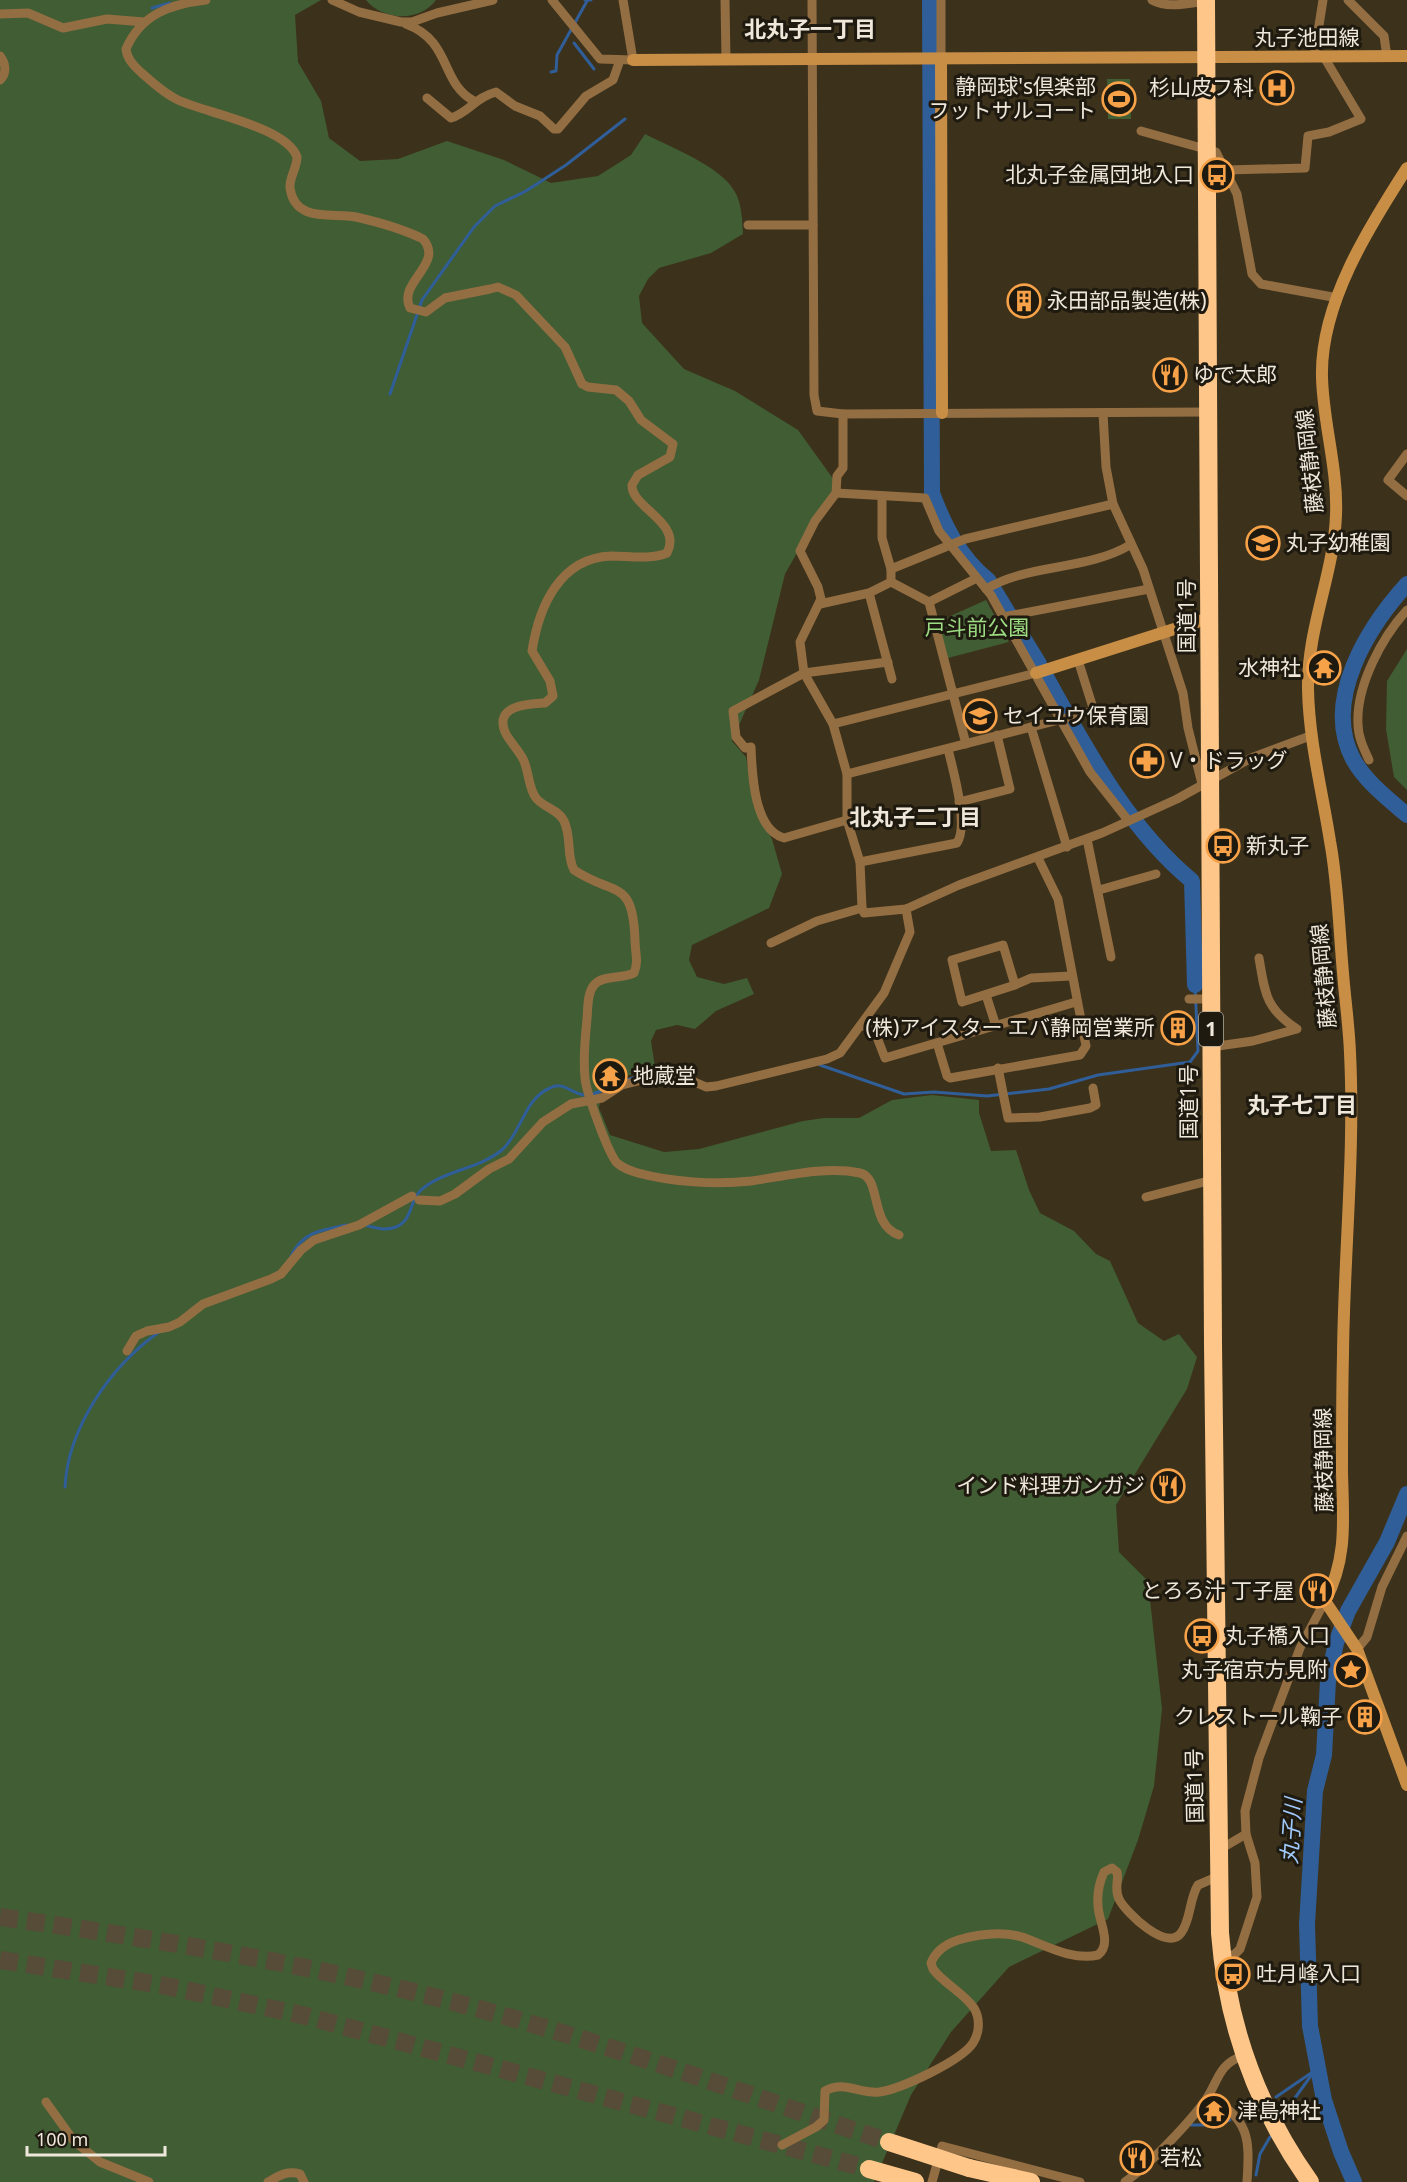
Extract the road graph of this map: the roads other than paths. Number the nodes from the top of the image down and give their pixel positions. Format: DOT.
graph roads {
  1 [pos="206,0"];
  2 [pos="332,0"];
  3 [pos="493,0"];
  4 [pos="552,0"];
  5 [pos="623,0"];
  6 [pos="725,0"];
  7 [pos="812,0"];
  8 [pos="941,0"];
  9 [pos="1152,0"];
  10 [pos="1206,0"];
  11 [pos="1323,0"];
  12 [pos="1352,1"];
  13 [pos="0,14"];
  14 [pos="144,22"];
  15 [pos="401,22"];
  16 [pos="0,56"];
  17 [pos="1407,56"];
  18 [pos="1207,57"];
  19 [pos="1319,57"];
  20 [pos="1387,57"];
  21 [pos="813,59"];
  22 [pos="934,59"];
  23 [pos="620,60"];
  24 [pos="633,60"];
  25 [pos="726,60"];
  26 [pos="0,80"];
  27 [pos="427,98"];
  28 [pos="474,101"];
  29 [pos="1142,131"];
  30 [pos="1207,149"];
  31 [pos="1407,168"];
  32 [pos="1227,170"];
  33 [pos="748,225"];
  34 [pos="813,225"];
  35 [pos="1338,298"];
  36 [pos="1208,412"];
  37 [pos="934,413"];
  38 [pos="1103,413"];
  39 [pos="843,414"];
  40 [pos="1407,454"];
  41 [pos="836,493"];
  42 [pos="1407,496"];
  43 [pos="882,497"];
  44 [pos="1113,504"];
  45 [pos="950,545"];
  46 [pos="1130,545"];
  47 [pos="891,569"];
  48 [pos="975,579"];
  49 [pos="891,582"];
  50 [pos="986,589"];
  51 [pos="1149,589"];
  52 [pos="869,593"];
  53 [pos="929,602"];
  54 [pos="820,604"];
  55 [pos="1407,610"];
  56 [pos="1003,617"];
  57 [pos="1209,618"];
  58 [pos="1163,633"];
  59 [pos="1078,660"];
  60 [pos="888,662"];
  61 [pos="804,673"];
  62 [pos="1036,673"];
  63 [pos="892,679"];
  64 [pos="953,695"];
  65 [pos="1066,717"];
  66 [pos="833,724"];
  67 [pos="1031,727"];
  68 [pos="997,735"];
  69 [pos="1310,735"];
  70 [pos="966,744"];
  71 [pos="948,749"];
  72 [pos="1369,760"];
  73 [pos="847,774"];
  74 [pos="1206,781"];
  75 [pos="959,802"];
  76 [pos="1132,818"];
  77 [pos="847,820"];
  78 [pos="1087,839"];
  79 [pos="1067,847"];
  80 [pos="1038,858"];
  81 [pos="860,862"];
  82 [pos="1156,874"];
  83 [pos="1099,890"];
  84 [pos="862,908"];
  85 [pos="906,909"];
  86 [pos="771,943"];
  87 [pos="1111,957"];
  88 [pos="1259,958"];
  89 [pos="1071,976"];
  90 [pos="1015,985"];
  91 [pos="986,995"];
  92 [pos="1189,999"];
  93 [pos="1206,999"];
  94 [pos="1076,1002"];
  95 [pos="861,1026"];
  96 [pos="996,1026"];
  97 [pos="937,1043"];
  98 [pos="1211,1047"];
  99 [pos="998,1068"];
  100 [pos="1093,1088"];
  101 [pos="592,1101"];
  102 [pos="1212,1180"];
  103 [pos="1146,1197"];
  104 [pos="899,1235"];
  105 [pos="127,1351"];
  106 [pos="1407,1536"];
  107 [pos="1325,1601"];
  108 [pos="1355,1645"];
  109 [pos="1407,1785"];
  110 [pos="1246,1834"];
  111 [pos="1219,1850"];
  112 [pos="1219,1876"];
  113 [pos="1222,1959"];
  114 [pos="1242,2056"];
  115 [pos="1209,2094"];
  116 [pos="45,2102"];
  117 [pos="889,2142"];
  118 [pos="782,2145"];
  119 [pos="969,2168"];
  120 [pos="869,2169"];
  121 [pos="1311,2181"];
  122 [pos="149,2182"];
  123 [pos="268,2182"];
  124 [pos="304,2182"];
  125 [pos="915,2182"];
  126 [pos="932,2182"];
  127 [pos="1015,2182"];
  128 [pos="1031,2182"];
  129 [pos="1080,2182"];
  130 [pos="1125,2182"];
  131 [pos="1247,2182"];
  1 -- 14 [label="street"];
  2 -- 15 [label="street"];
  3 -- 15 [label="street"];
  4 -- 23 [label="street"];
  5 -- 24 [label="street"];
  6 -- 25 [label="street"];
  7 -- 21 [label="street"];
  8 -- 22 [label="street"];
  9 -- 10 [label="street"];
  10 -- 18 [label="highway, 国道1号 / 1"];
  11 -- 19 [label="street"];
  12 -- 20 [label="street"];
  13 -- 14 [label="street"];
  14 -- 101 [label="street"];
  15 -- 28 [label="street"];
  16 -- 26 [label="street"];
  17 -- 20 [label="main road, 丸子池田線"];
  18 -- 19 [label="main road, 丸子池田線"];
  18 -- 22 [label="main road, 丸子池田線"];
  18 -- 30 [label="highway, 国道1号 / 1"];
  19 -- 20 [label="main road, 丸子池田線"];
  19 -- 32 [label="street"];
  21 -- 22 [label="main road, 丸子池田線"];
  21 -- 25 [label="main road, 丸子池田線"];
  21 -- 34 [label="street"];
  22 -- 37 [label="main road"];
  23 -- 24 [label="street"];
  23 -- 28 [label="street"];
  24 -- 25 [label="main road, 丸子池田線"];
  27 -- 28 [label="street"];
  29 -- 30 [label="street"];
  30 -- 32 [label="street"];
  30 -- 36 [label="highway, 国道1号 / 1"];
  31 -- 35 [label="main road, 藤枝静岡線"];
  32 -- 35 [label="street"];
  33 -- 34 [label="street"];
  34 -- 39 [label="street"];
  35 -- 69 [label="main road, 藤枝静岡線"];
  36 -- 38 [label="street"];
  36 -- 57 [label="highway, 国道1号 / 1"];
  37 -- 38 [label="street"];
  37 -- 39 [label="street"];
  38 -- 44 [label="street"];
  39 -- 41 [label="street"];
  40 -- 42 [label="street"];
  41 -- 43 [label="street"];
  41 -- 54 [label="street"];
  43 -- 45 [label="street"];
  43 -- 47 [label="street"];
  44 -- 45 [label="street"];
  44 -- 46 [label="street"];
  45 -- 47 [label="street"];
  45 -- 48 [label="street"];
  46 -- 50 [label="street"];
  46 -- 51 [label="street"];
  47 -- 49 [label="street"];
  48 -- 50 [label="street"];
  48 -- 53 [label="street"];
  49 -- 52 [label="street"];
  49 -- 53 [label="street"];
  50 -- 56 [label="street"];
  51 -- 56 [label="street"];
  51 -- 58 [label="street"];
  52 -- 54 [label="street"];
  52 -- 60 [label="street"];
  53 -- 64 [label="street"];
  54 -- 61 [label="street"];
  55 -- 72 [label="street"];
  56 -- 62 [label="street"];
  57 -- 58 [label="main road"];
  57 -- 74 [label="highway, 国道1号 / 1"];
  58 -- 59 [label="main road"];
  58 -- 74 [label="street"];
  59 -- 62 [label="main road"];
  59 -- 65 [label="street"];
  60 -- 61 [label="street"];
  60 -- 63 [label="street"];
  61 -- 66 [label="street"];
  61 -- 77 [label="street"];
  62 -- 64 [label="street"];
  62 -- 65 [label="street"];
  64 -- 66 [label="street"];
  64 -- 70 [label="street"];
  65 -- 67 [label="street"];
  65 -- 76 [label="street"];
  66 -- 73 [label="street"];
  67 -- 68 [label="street"];
  67 -- 79 [label="street"];
  68 -- 70 [label="street"];
  68 -- 75 [label="street"];
  69 -- 74 [label="street"];
  69 -- 107 [label="main road, 藤枝静岡線"];
  70 -- 71 [label="street"];
  71 -- 73 [label="street"];
  71 -- 75 [label="street"];
  73 -- 77 [label="street"];
  74 -- 76 [label="street"];
  74 -- 93 [label="highway, 国道1号 / 1"];
  75 -- 81 [label="street"];
  76 -- 78 [label="street"];
  77 -- 81 [label="street"];
  78 -- 79 [label="street"];
  78 -- 83 [label="street"];
  79 -- 80 [label="street"];
  80 -- 85 [label="street"];
  80 -- 89 [label="street"];
  81 -- 84 [label="street"];
  82 -- 83 [label="street"];
  83 -- 87 [label="street"];
  84 -- 85 [label="street"];
  84 -- 86 [label="street"];
  85 -- 95 [label="street"];
  88 -- 98 [label="street"];
  89 -- 90 [label="street"];
  89 -- 94 [label="street"];
  90 -- 91 [label="street"];
  90 -- 91 [label="street"];
  91 -- 96 [label="street"];
  92 -- 93 [label="street"];
  93 -- 98 [label="highway, 国道1号 / 1"];
  94 -- 96 [label="street"];
  94 -- 99 [label="street"];
  95 -- 97 [label="street"];
  95 -- 101 [label="street"];
  96 -- 97 [label="street"];
  97 -- 99 [label="street"];
  98 -- 102 [label="highway, 国道1号 / 1"];
  99 -- 100 [label="street"];
  101 -- 104 [label="street"];
  101 -- 105 [label="street"];
  102 -- 103 [label="street"];
  102 -- 111 [label="highway, 国道1号 / 1"];
  106 -- 108 [label="street"];
  107 -- 108 [label="main road"];
  107 -- 110 [label="street"];
  108 -- 109 [label="main road"];
  110 -- 111 [label="street"];
  110 -- 113 [label="street"];
  111 -- 112 [label="highway, 国道1号 / 1"];
  112 -- 113 [label="highway, 国道1号 / 1"];
  112 -- 118 [label="street"];
  113 -- 114 [label="highway, 国道1号 / 1"];
  114 -- 115 [label="street"];
  114 -- 121 [label="highway, 国道1号 / 1"];
  115 -- 130 [label="street"];
  115 -- 131 [label="street"];
  116 -- 122 [label="street"];
  117 -- 119 [label="highway, bridge"];
  119 -- 127 [label="highway"];
  119 -- 128 [label="highway"];
  120 -- 125 [label="highway"];
  123 -- 124 [label="street"];
  126 -- 129 [label="street"];
}
